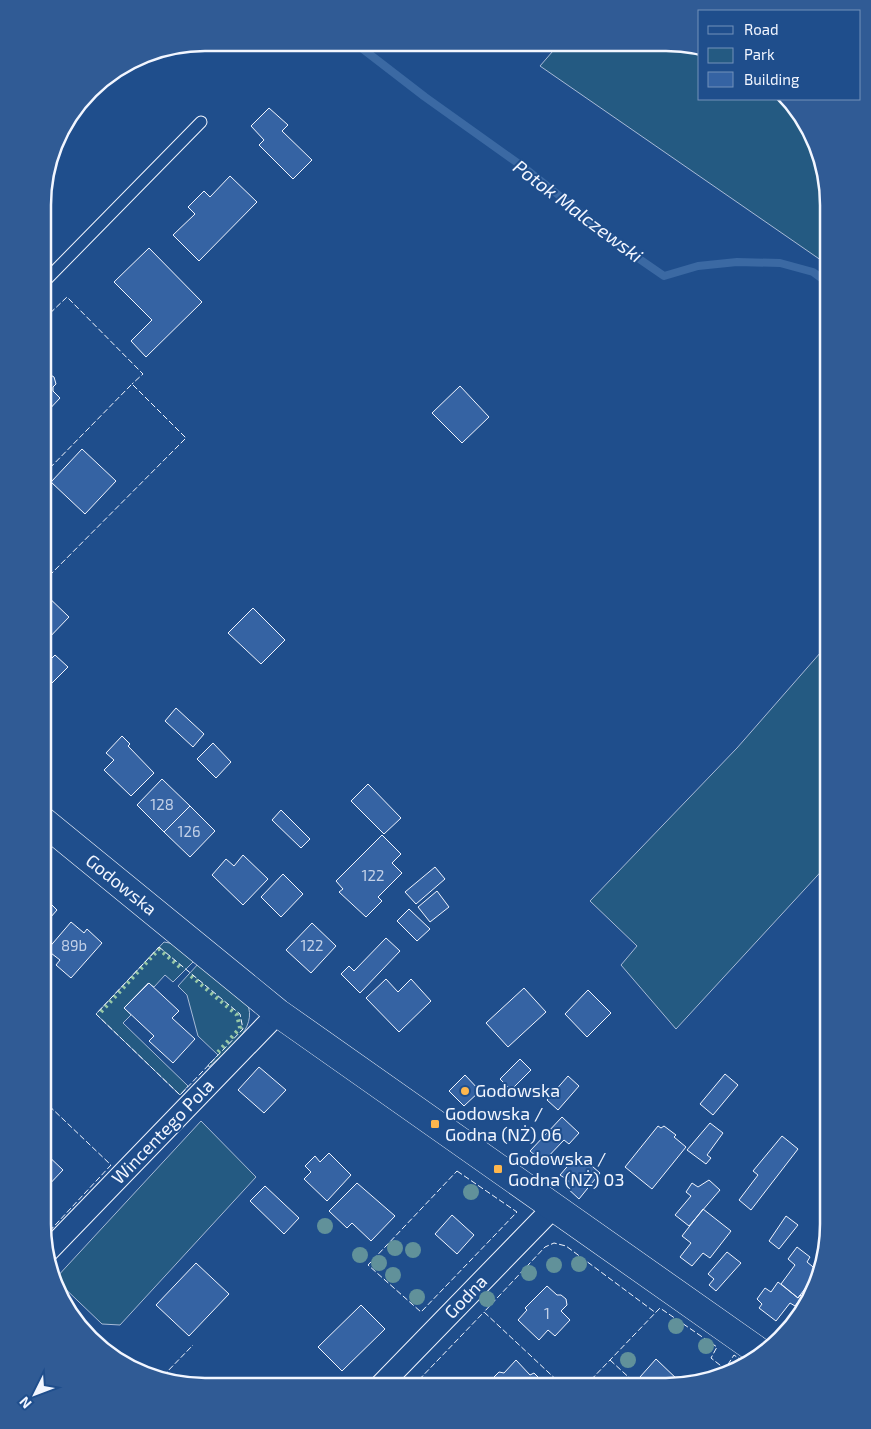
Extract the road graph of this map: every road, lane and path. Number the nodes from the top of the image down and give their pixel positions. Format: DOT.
graph roads {
  1 [pos="201,122"];
  2 [pos="51,275"];
  3 [pos="51,828"];
  4 [pos="278,1013"];
  5 [pos="553,1208"];
  6 [pos="53,1246"];
  7 [pos="755,1349"];
  8 [pos="388,1378"];
  1 -- 2 [label="lane"];
  3 -- 4 [label="street, Godowska"];
  4 -- 5 [label="street, Godowska"];
  4 -- 6 [label="street, Wincentego Pola"];
  5 -- 7 [label="street, Godowska"];
  5 -- 8 [label="street, Godna"];
}
